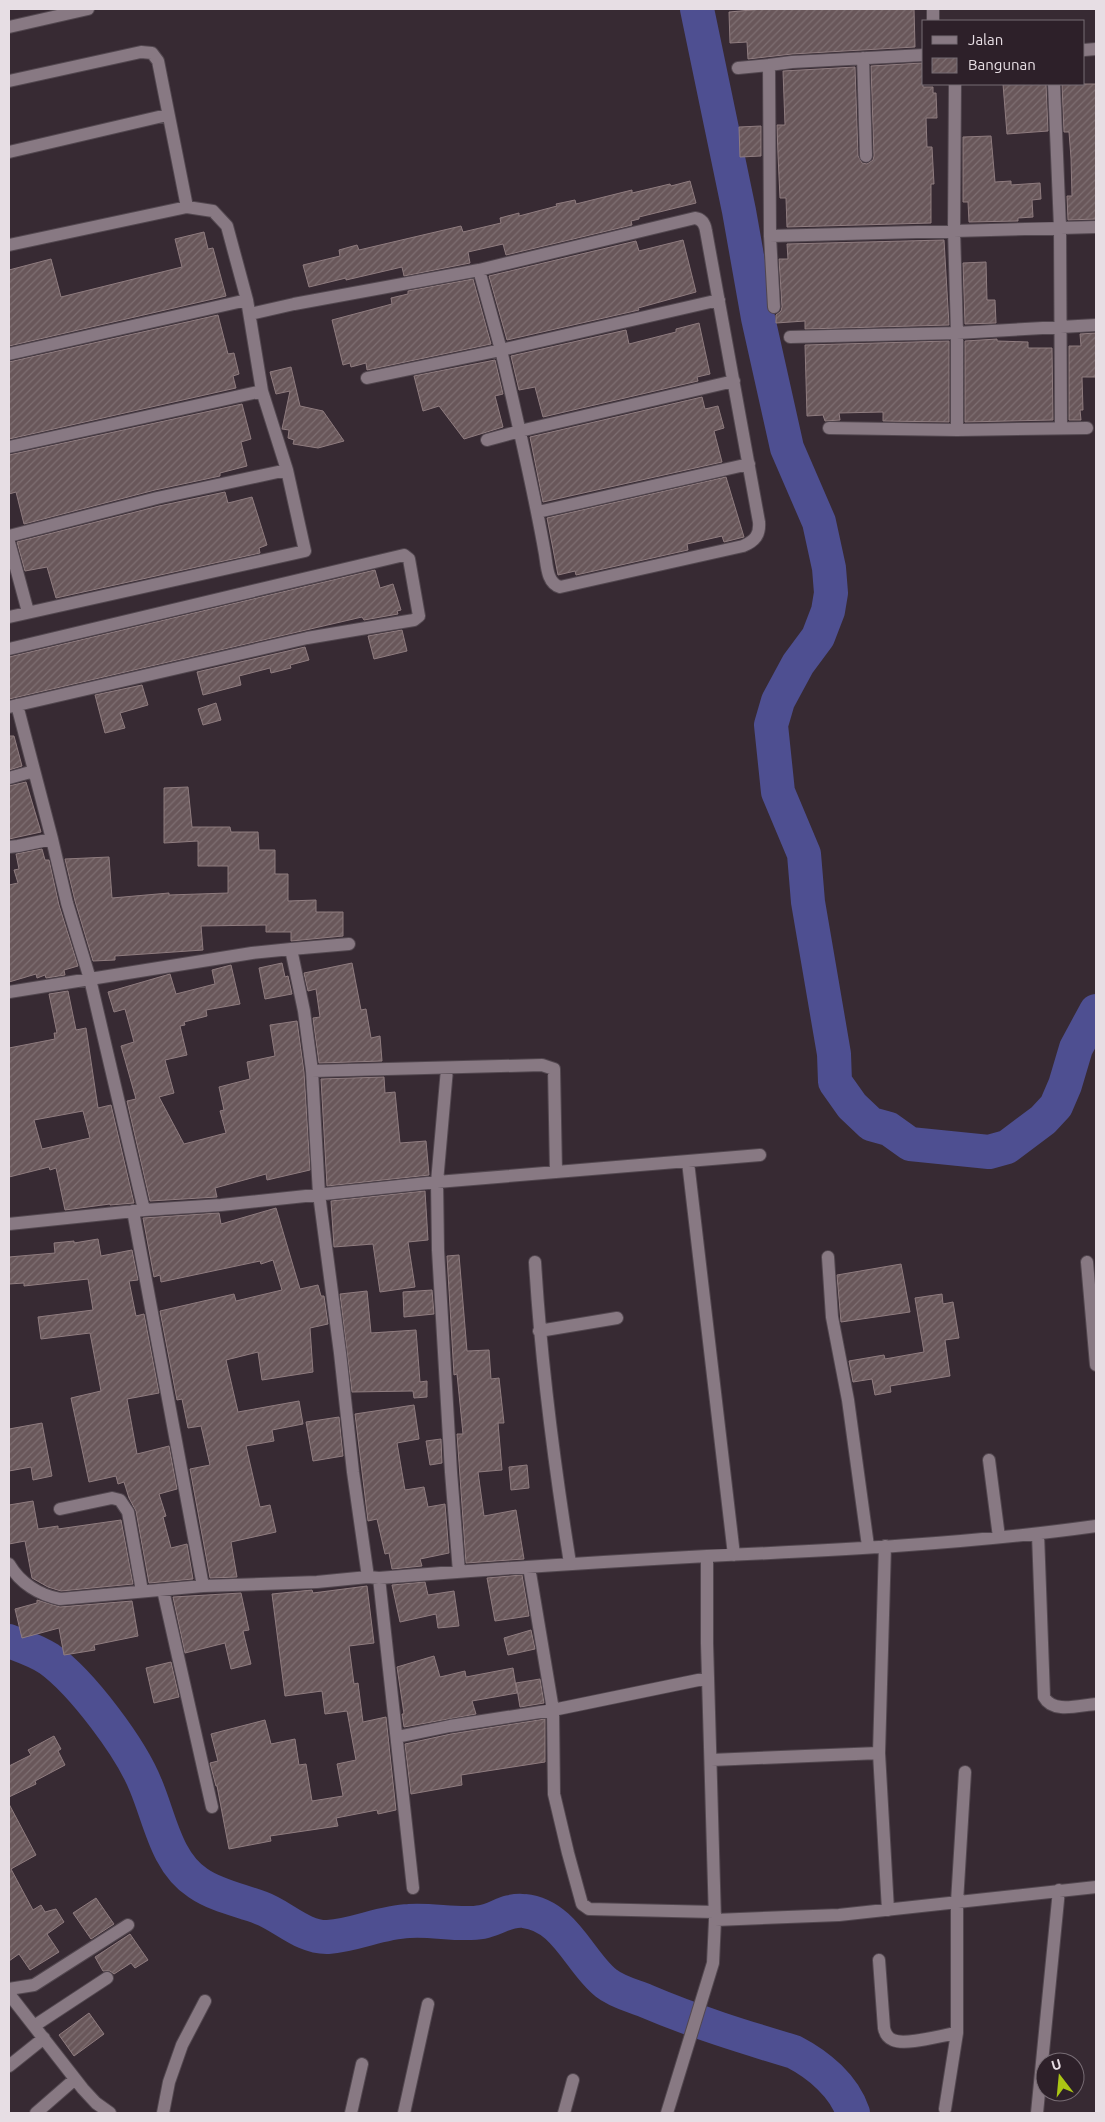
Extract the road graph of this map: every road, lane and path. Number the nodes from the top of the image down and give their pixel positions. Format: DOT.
graph roads {
  1 [pos="88,9"];
  2 [pos="9,27"];
  3 [pos="922,55"];
  4 [pos="863,58"];
  5 [pos="769,65"];
  6 [pos="738,68"];
  7 [pos="9,81"];
  8 [pos="955,85"];
  9 [pos="1054,85"];
  10 [pos="167,115"];
  11 [pos="9,152"];
  12 [pos="866,156"];
  13 [pos="187,207"];
  14 [pos="1060,227"];
  15 [pos="1096,227"];
  16 [pos="954,230"];
  17 [pos="770,236"];
  18 [pos="9,245"];
  19 [pos="480,270"];
  20 [pos="247,300"];
  21 [pos="719,300"];
  22 [pos="774,307"];
  23 [pos="250,314"];
  24 [pos="1096,325"];
  25 [pos="1060,326"];
  26 [pos="957,333"];
  27 [pos="790,337"];
  28 [pos="501,350"];
  29 [pos="9,354"];
  30 [pos="367,378"];
  31 [pos="734,381"];
  32 [pos="262,391"];
  33 [pos="829,428"];
  34 [pos="1061,428"];
  35 [pos="1087,428"];
  36 [pos="957,430"];
  37 [pos="520,431"];
  38 [pos="487,440"];
  39 [pos="9,447"];
  40 [pos="749,464"];
  41 [pos="286,470"];
  42 [pos="538,512"];
  43 [pos="9,536"];
  44 [pos="9,542"];
  45 [pos="28,612"];
  46 [pos="9,617"];
  47 [pos="9,649"];
  48 [pos="13,706"];
  49 [pos="34,771"];
  50 [pos="9,778"];
  51 [pos="52,839"];
  52 [pos="9,846"];
  53 [pos="349,944"];
  54 [pos="291,949"];
  55 [pos="90,979"];
  56 [pos="9,992"];
  57 [pos="448,1069"];
  58 [pos="312,1071"];
  59 [pos="760,1155"];
  60 [pos="688,1162"];
  61 [pos="556,1172"];
  62 [pos="437,1182"];
  63 [pos="319,1194"];
  64 [pos="138,1211"];
  65 [pos="9,1224"];
  66 [pos="828,1257"];
  67 [pos="535,1262"];
  68 [pos="1087,1262"];
  69 [pos="617,1318"];
  70 [pos="539,1331"];
  71 [pos="1096,1365"];
  72 [pos="989,1460"];
  73 [pos="60,1509"];
  74 [pos="1096,1526"];
  75 [pos="1038,1534"];
  76 [pos="999,1537"];
  77 [pos="868,1546"];
  78 [pos="885,1546"];
  79 [pos="734,1555"];
  80 [pos="707,1556"];
  81 [pos="570,1563"];
  82 [pos="9,1564"];
  83 [pos="529,1567"];
  84 [pos="459,1572"];
  85 [pos="374,1577"];
  86 [pos="203,1586"];
  87 [pos="163,1590"];
  88 [pos="142,1591"];
  89 [pos="708,1678"];
  90 [pos="1096,1704"];
  91 [pos="554,1710"];
  92 [pos="397,1737"];
  93 [pos="879,1753"];
  94 [pos="711,1760"];
  95 [pos="965,1772"];
  96 [pos="212,1807"];
  97 [pos="413,1888"];
  98 [pos="1096,1888"];
  99 [pos="1059,1890"];
  100 [pos="957,1902"];
  101 [pos="888,1910"];
  102 [pos="714,1916"];
  103 [pos="128,1925"];
  104 [pos="879,1960"];
  105 [pos="107,1978"];
  106 [pos="9,1989"];
  107 [pos="9,1994"];
  108 [pos="205,2001"];
  109 [pos="428,2004"];
  110 [pos="34,2026"];
  111 [pos="957,2033"];
  112 [pos="44,2038"];
  113 [pos="362,2064"];
  114 [pos="9,2066"];
  115 [pos="75,2079"];
  116 [pos="573,2080"];
  117 [pos="945,2109"];
  118 [pos="36,2113"];
  119 [pos="110,2113"];
  120 [pos="163,2113"];
  121 [pos="351,2113"];
  122 [pos="404,2113"];
  123 [pos="564,2113"];
  124 [pos="667,2113"];
  125 [pos="1037,2113"];
  1 -- 2 [label="street"];
  3 -- 4 [label="street"];
  4 -- 5 [label="street"];
  4 -- 12 [label="street"];
  5 -- 6 [label="street"];
  5 -- 17 [label="street"];
  7 -- 10 [label="street"];
  8 -- 16 [label="street"];
  9 -- 14 [label="street"];
  10 -- 11 [label="street"];
  10 -- 13 [label="street"];
  13 -- 18 [label="street"];
  13 -- 20 [label="street"];
  14 -- 15 [label="street"];
  14 -- 16 [label="street"];
  14 -- 25 [label="street"];
  16 -- 17 [label="street"];
  16 -- 26 [label="street"];
  17 -- 22 [label="street"];
  19 -- 21 [label="street"];
  19 -- 23 [label="street"];
  19 -- 28 [label="street"];
  20 -- 23 [label="street"];
  20 -- 29 [label="street"];
  21 -- 28 [label="street"];
  21 -- 31 [label="street"];
  23 -- 32 [label="street"];
  24 -- 25 [label="street"];
  25 -- 26 [label="street"];
  25 -- 34 [label="street"];
  26 -- 27 [label="street"];
  26 -- 36 [label="street"];
  28 -- 30 [label="street"];
  28 -- 37 [label="street"];
  31 -- 37 [label="street"];
  31 -- 40 [label="street"];
  32 -- 39 [label="street"];
  32 -- 41 [label="street"];
  33 -- 36 [label="street"];
  34 -- 35 [label="street"];
  34 -- 36 [label="street"];
  37 -- 38 [label="street"];
  37 -- 42 [label="street"];
  40 -- 42 [label="street"];
  40 -- 42 [label="street"];
  41 -- 43 [label="street"];
  41 -- 45 [label="street"];
  44 -- 45 [label="street"];
  45 -- 46 [label="street"];
  47 -- 48 [label="street"];
  48 -- 49 [label="street"];
  49 -- 50 [label="street"];
  49 -- 51 [label="street"];
  51 -- 52 [label="street"];
  51 -- 55 [label="street"];
  53 -- 54 [label="street"];
  54 -- 55 [label="street"];
  54 -- 58 [label="street"];
  55 -- 56 [label="street"];
  55 -- 64 [label="street"];
  57 -- 58 [label="street"];
  57 -- 61 [label="street"];
  57 -- 62 [label="street"];
  58 -- 63 [label="street"];
  59 -- 60 [label="street"];
  60 -- 61 [label="street"];
  60 -- 79 [label="street"];
  61 -- 62 [label="street"];
  62 -- 63 [label="street"];
  62 -- 84 [label="street"];
  63 -- 64 [label="street"];
  63 -- 85 [label="street"];
  64 -- 65 [label="street"];
  64 -- 86 [label="street"];
  66 -- 77 [label="street"];
  67 -- 70 [label="street"];
  68 -- 71 [label="street"];
  69 -- 70 [label="street"];
  70 -- 81 [label="street"];
  72 -- 76 [label="street"];
  73 -- 88 [label="street"];
  74 -- 75 [label="street"];
  75 -- 76 [label="street"];
  75 -- 90 [label="street"];
  76 -- 78 [label="street"];
  77 -- 78 [label="street"];
  77 -- 79 [label="street"];
  78 -- 93 [label="street"];
  79 -- 80 [label="street"];
  80 -- 81 [label="street"];
  80 -- 89 [label="street"];
  81 -- 83 [label="street"];
  82 -- 88 [label="street"];
  83 -- 84 [label="street"];
  83 -- 91 [label="street"];
  84 -- 85 [label="street"];
  85 -- 86 [label="street"];
  85 -- 92 [label="street"];
  86 -- 87 [label="street"];
  87 -- 88 [label="street"];
  87 -- 96 [label="street"];
  89 -- 91 [label="street"];
  89 -- 94 [label="street"];
  91 -- 92 [label="street"];
  91 -- 102 [label="street"];
  92 -- 97 [label="street"];
  93 -- 94 [label="street"];
  93 -- 101 [label="street"];
  94 -- 102 [label="street"];
  95 -- 100 [label="street"];
  98 -- 99 [label="street"];
  99 -- 100 [label="street"];
  99 -- 125 [label="street"];
  100 -- 101 [label="street"];
  100 -- 111 [label="street"];
  101 -- 102 [label="street"];
  102 -- 124 [label="street"];
  103 -- 106 [label="street"];
  104 -- 111 [label="street"];
  105 -- 110 [label="street"];
  107 -- 110 [label="street"];
  108 -- 120 [label="street"];
  109 -- 122 [label="street"];
  110 -- 112 [label="street"];
  111 -- 117 [label="street"];
  112 -- 114 [label="street"];
  112 -- 115 [label="street"];
  113 -- 121 [label="street"];
  115 -- 118 [label="street"];
  115 -- 119 [label="street"];
  116 -- 123 [label="street"];
}
